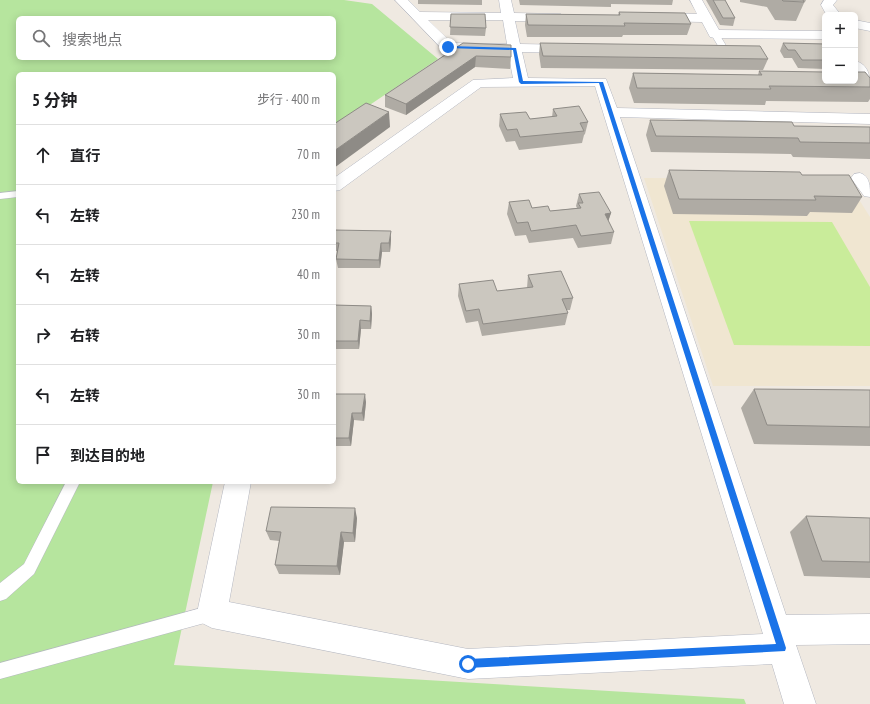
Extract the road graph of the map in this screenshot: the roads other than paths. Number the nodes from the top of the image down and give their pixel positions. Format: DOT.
graph roads {
  1 [pos="401,0"];
  2 [pos="505,0"];
  3 [pos="696,0"];
  4 [pos="831,0"];
  5 [pos="831,12"];
  6 [pos="417,16"];
  7 [pos="508,16"];
  8 [pos="571,17"];
  9 [pos="642,17"];
  10 [pos="706,18"];
  11 [pos="858,25"];
  12 [pos="870,27"];
  13 [pos="715,34"];
  14 [pos="822,35"];
  15 [pos="515,49"];
  16 [pos="584,49"];
  17 [pos="709,49"];
  18 [pos="724,49"];
  19 [pos="858,70"];
  20 [pos="521,82"];
  21 [pos="870,84"];
  22 [pos="610,112"];
  23 [pos="870,119"];
  24 [pos="870,178"];
  25 [pos="336,185"];
  26 [pos="870,192"];
  27 [pos="16,194"];
  28 [pos="0,196"];
  29 [pos="72,484"];
  30 [pos="238,484"];
  31 [pos="0,593"];
  32 [pos="212,613"];
  33 [pos="870,629"];
  34 [pos="778,639"];
  35 [pos="0,671"];
  36 [pos="800,704"];
  1 -- 6 [label="street"];
  2 -- 7 [label="street"];
  3 -- 10 [label="street"];
  4 -- 5 [label="street"];
  6 -- 7 [label="street"];
  6 -- 15 [label="street"];
  7 -- 8 [label="street"];
  7 -- 15 [label="street"];
  9 -- 10 [label="street"];
  10 -- 13 [label="street"];
  11 -- 12 [label="street"];
  13 -- 14 [label="street"];
  13 -- 18 [label="lane"];
  15 -- 16 [label="street"];
  15 -- 20 [label="street"];
  17 -- 18 [label="street"];
  19 -- 21 [label="street"];
  20 -- 22 [label="street"];
  20 -- 25 [label="street"];
  22 -- 23 [label="street"];
  22 -- 34 [label="street"];
  24 -- 26 [label="street"];
  27 -- 28 [label="lane"];
  29 -- 31 [label="lane"];
  30 -- 32 [label="street"];
  32 -- 34 [label="street"];
  32 -- 35 [label="lane"];
  33 -- 34 [label="street"];
  34 -- 36 [label="street"];
}
